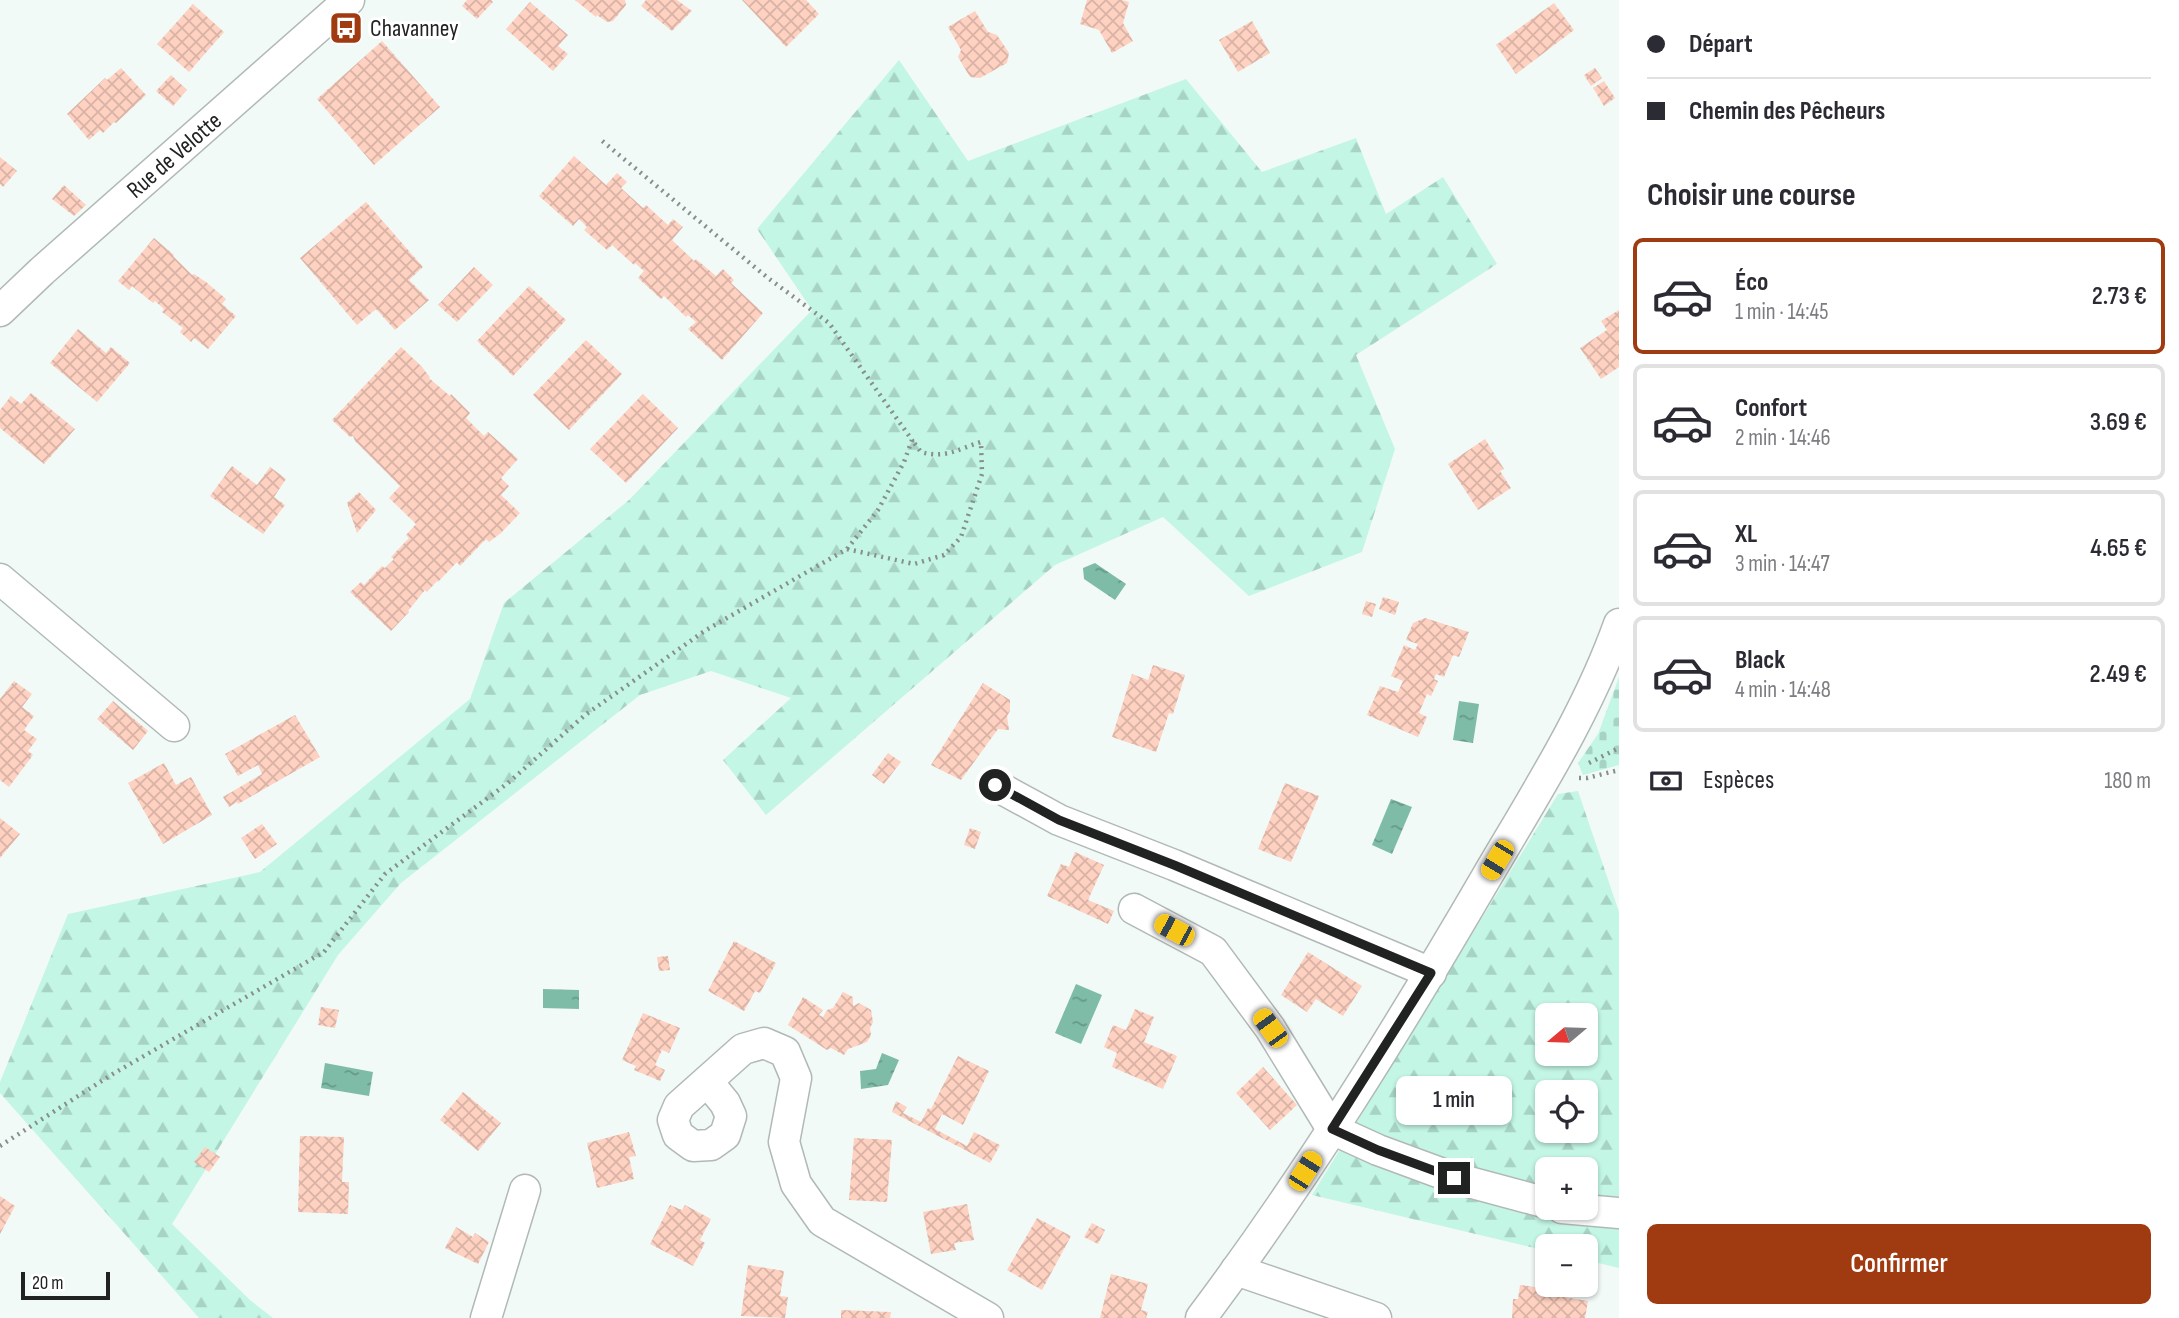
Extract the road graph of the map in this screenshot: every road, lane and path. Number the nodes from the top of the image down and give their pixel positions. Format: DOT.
graph roads {
  1 [pos="349,0"];
  2 [pos="601,140"];
  3 [pos="0,311"];
  4 [pos="912,440"];
  5 [pos="847,549"];
  6 [pos="0,579"];
  7 [pos="1619,624"];
  8 [pos="174,726"];
  9 [pos="1619,748"];
  10 [pos="1580,768"];
  11 [pos="995,785"];
  12 [pos="1134,909"];
  13 [pos="1431,973"];
  14 [pos="707,1081"];
  15 [pos="1332,1129"];
  16 [pos="0,1146"];
  17 [pos="525,1190"];
  18 [pos="1535,1200"];
  19 [pos="1598,1211"];
  20 [pos="1619,1213"];
  21 [pos="1236,1270"];
  22 [pos="486,1318"];
  23 [pos="988,1318"];
  24 [pos="1201,1318"];
  25 [pos="1376,1318"];
  1 -- 3 [label="street, Rue de Velotte"];
  2 -- 4 [label="path"];
  4 -- 5 [label="path"];
  4 -- 5 [label="path"];
  5 -- 16 [label="path"];
  6 -- 8 [label="street"];
  7 -- 13 [label="street"];
  9 -- 10 [label="path"];
  11 -- 13 [label="street"];
  12 -- 15 [label="street"];
  13 -- 15 [label="street"];
  14 -- 23 [label="street"];
  15 -- 18 [label="street"];
  15 -- 21 [label="street"];
  17 -- 22 [label="street"];
  19 -- 20 [label="street"];
  21 -- 24 [label="street"];
  21 -- 25 [label="street"];
}
